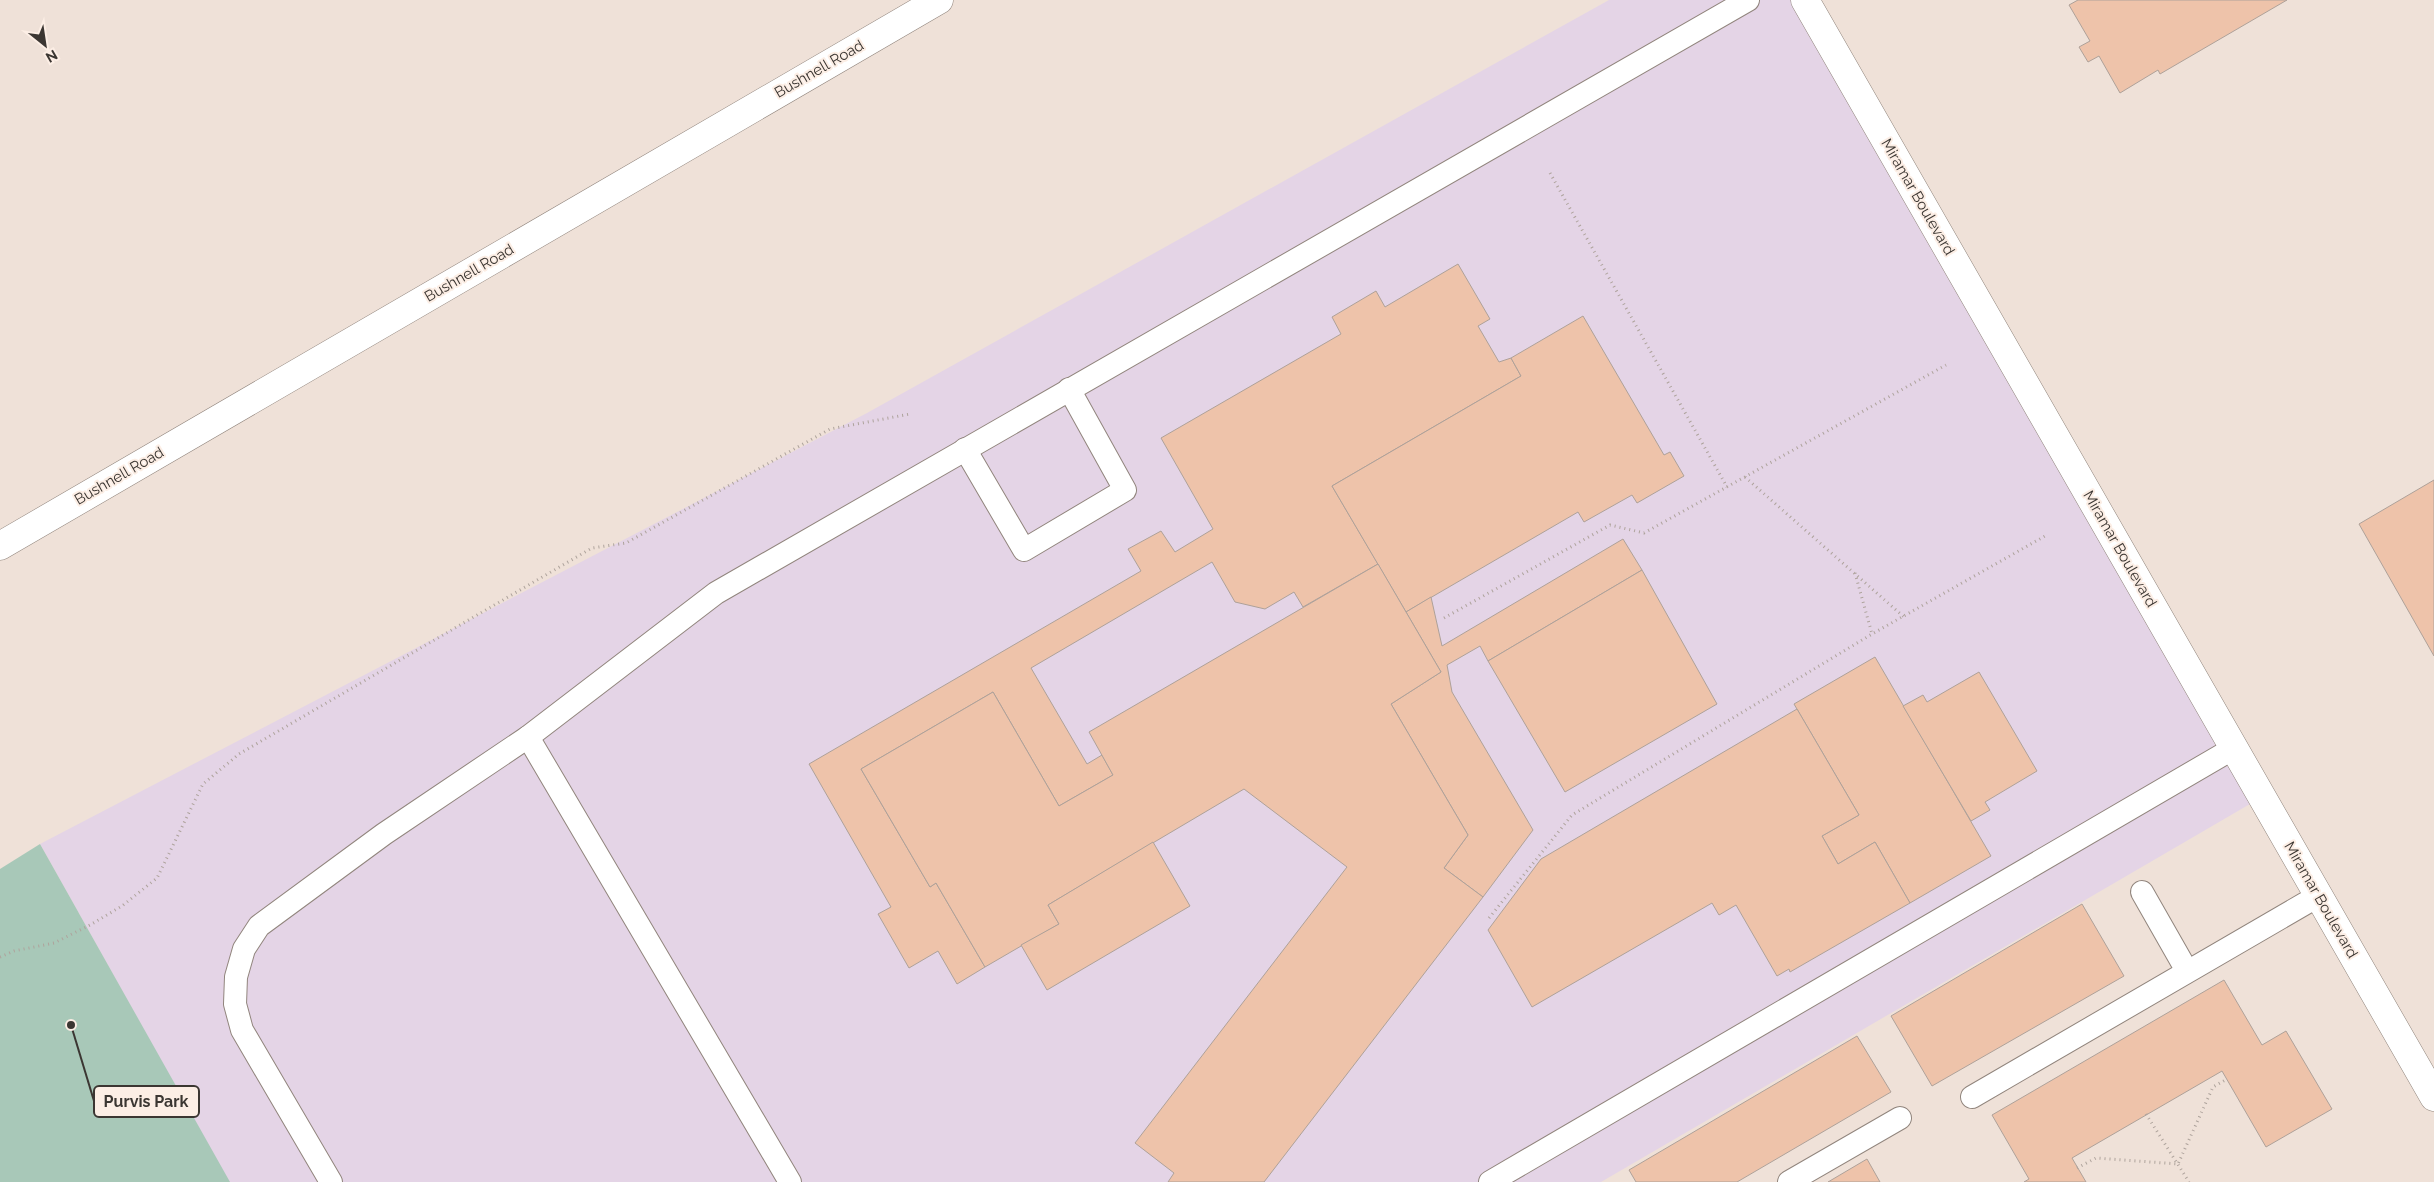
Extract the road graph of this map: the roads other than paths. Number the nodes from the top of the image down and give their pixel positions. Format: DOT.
graph roads {
  1 [pos="939,0"];
  2 [pos="1748,0"];
  3 [pos="1805,0"];
  4 [pos="1068,389"];
  5 [pos="965,449"];
  6 [pos="0,546"];
  7 [pos="528,737"];
  8 [pos="2234,748"];
  9 [pos="2142,892"];
  10 [pos="2318,896"];
  11 [pos="2187,972"];
  12 [pos="1972,1097"];
  13 [pos="2434,1097"];
  14 [pos="1900,1118"];
  15 [pos="331,1182"];
  16 [pos="790,1182"];
  17 [pos="1490,1182"];
  18 [pos="1789,1182"];
  1 -- 6 [label="street, Bushnell Road"];
  2 -- 4 [label="lane"];
  3 -- 8 [label="street, Miramar Boulevard"];
  4 -- 5 [label="lane"];
  4 -- 5 [label="lane"];
  5 -- 7 [label="lane"];
  7 -- 15 [label="lane"];
  7 -- 16 [label="lane"];
  8 -- 10 [label="street, Miramar Boulevard"];
  8 -- 17 [label="lane"];
  9 -- 11 [label="lane"];
  10 -- 11 [label="lane"];
  10 -- 13 [label="street, Miramar Boulevard"];
  11 -- 12 [label="lane"];
  14 -- 18 [label="lane"];
}
